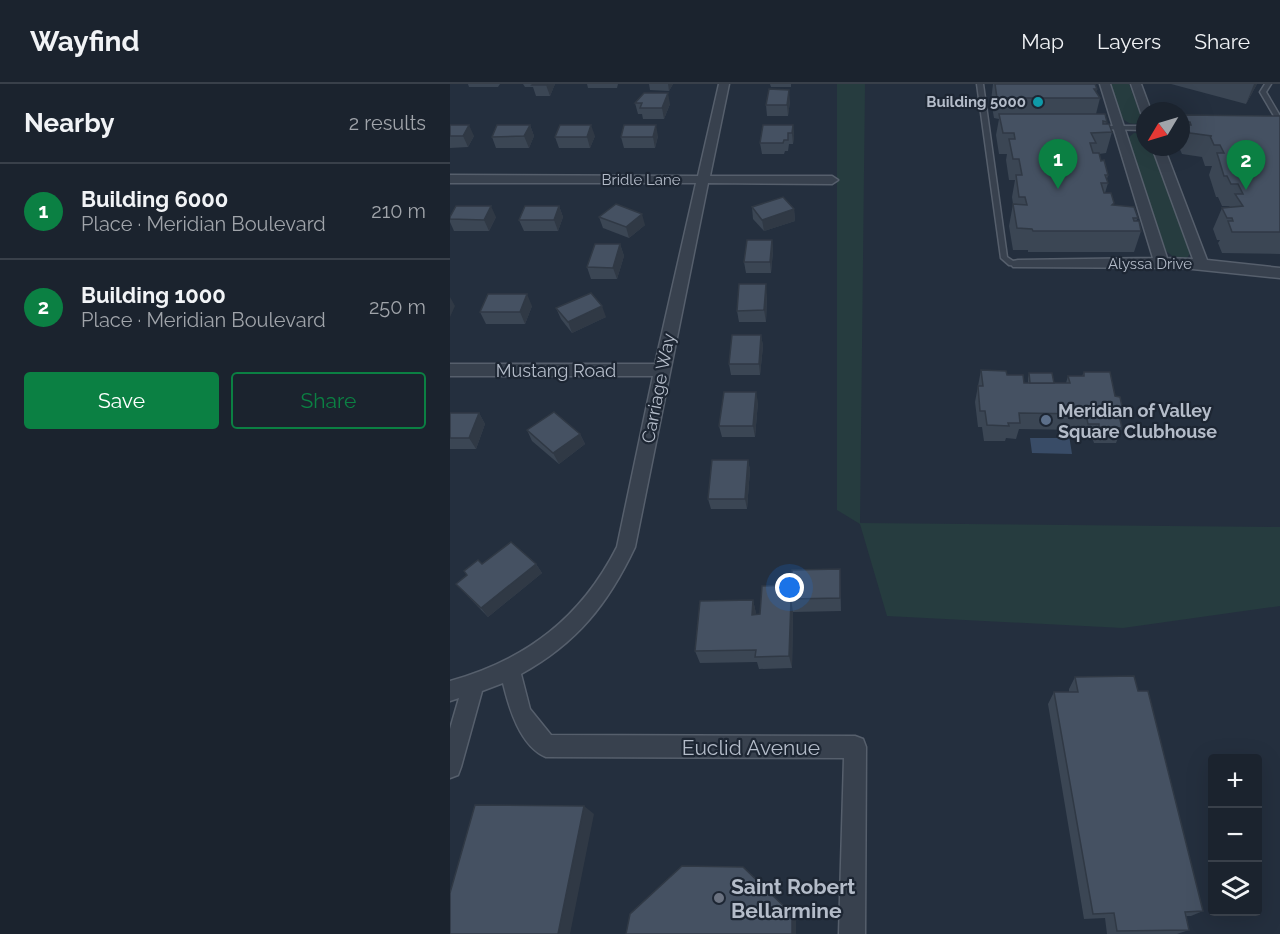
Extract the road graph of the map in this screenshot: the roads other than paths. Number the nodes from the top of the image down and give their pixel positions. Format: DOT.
graph roads {
  1 [pos="724,84"];
  2 [pos="980,84"];
  3 [pos="1105,84"];
  4 [pos="1136,84"];
  5 [pos="1268,84"];
  6 [pos="1143,102"];
  7 [pos="1280,121"];
  8 [pos="986,128"];
  9 [pos="997,128"];
  10 [pos="1096,128"];
  11 [pos="1118,128"];
  12 [pos="1136,128"];
  13 [pos="1161,156"];
  14 [pos="450,179"];
  15 [pos="704,180"];
  16 [pos="832,180"];
  17 [pos="1201,263"];
  18 [pos="1018,264"];
  19 [pos="1162,264"];
  20 [pos="1280,273"];
  21 [pos="450,370"];
  22 [pos="662,370"];
  23 [pos="510,670"];
  24 [pos="473,686"];
  25 [pos="450,691"];
  26 [pos="450,767"];
  27 [pos="852,934"];
  1 -- 15 [label="street, Carriage Way"];
  2 -- 8 [label="lane"];
  3 -- 11 [label="street"];
  4 -- 6 [label="street"];
  5 -- 7 [label="lane"];
  8 -- 9 [label="lane"];
  8 -- 18 [label="lane"];
  10 -- 11 [label="lane"];
  11 -- 12 [label="lane"];
  11 -- 19 [label="street"];
  13 -- 17 [label="street"];
  14 -- 15 [label="street, Bridle Lane"];
  15 -- 16 [label="street, Bridle Lane"];
  15 -- 22 [label="street, Carriage Way"];
  17 -- 19 [label="street, Alyssa Drive"];
  17 -- 20 [label="street, Alyssa Drive"];
  18 -- 19 [label="street, Alyssa Drive"];
  21 -- 22 [label="street, Mustang Road"];
  22 -- 23 [label="street, Carriage Way"];
  23 -- 24 [label="street"];
  23 -- 27 [label="street, Euclid Avenue"];
  24 -- 25 [label="street"];
  24 -- 26 [label="street"];
}
